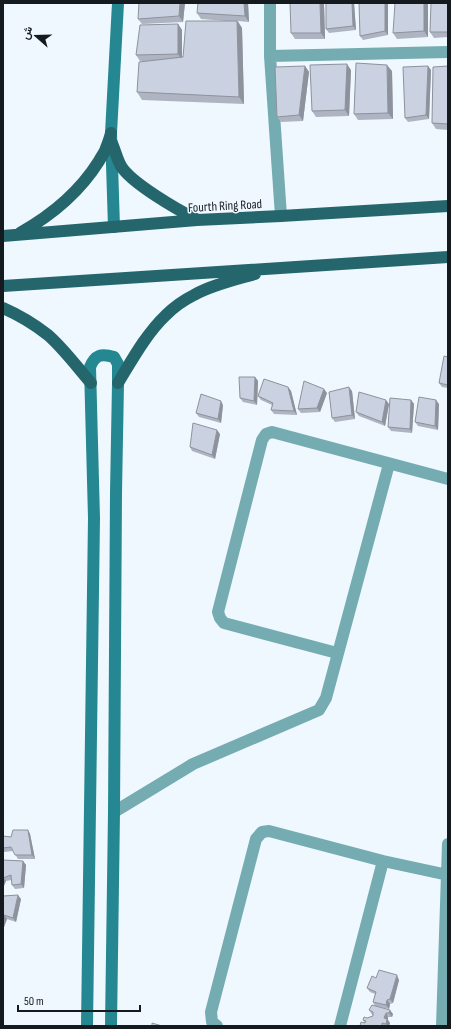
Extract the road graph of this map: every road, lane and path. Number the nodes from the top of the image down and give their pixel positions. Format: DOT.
graph roads {
  1 [pos="118,3"];
  2 [pos="270,3"];
  3 [pos="448,52"];
  4 [pos="270,56"];
  5 [pos="112,138"];
  6 [pos="448,206"];
  7 [pos="280,216"];
  8 [pos="197,220"];
  9 [pos="114,227"];
  10 [pos="17,235"];
  11 [pos="3,236"];
  12 [pos="448,257"];
  13 [pos="277,267"];
  14 [pos="3,286"];
  15 [pos="3,308"];
  16 [pos="118,383"];
  17 [pos="91,384"];
  18 [pos="389,464"];
  19 [pos="448,479"];
  20 [pos="337,653"];
  21 [pos="114,812"];
  22 [pos="448,844"];
  23 [pos="383,860"];
  24 [pos="448,875"];
  25 [pos="88,1026"];
  26 [pos="111,1026"];
  27 [pos="217,1026"];
  28 [pos="340,1026"];
  29 [pos="442,1026"];
  1 -- 5 [label="street"];
  2 -- 4 [label="street"];
  3 -- 4 [label="street"];
  4 -- 7 [label="street"];
  5 -- 8 [label="main road"];
  5 -- 9 [label="street"];
  5 -- 10 [label="main road"];
  6 -- 7 [label="main road, Fourth Ring Road"];
  7 -- 8 [label="main road, Fourth Ring Road"];
  8 -- 9 [label="main road, Fourth Ring Road"];
  9 -- 10 [label="main road, Fourth Ring Road"];
  10 -- 11 [label="main road, Fourth Ring Road"];
  12 -- 13 [label="main road"];
  13 -- 14 [label="main road"];
  13 -- 16 [label="main road"];
  15 -- 17 [label="main road"];
  16 -- 17 [label="street"];
  16 -- 21 [label="street"];
  17 -- 25 [label="street"];
  18 -- 19 [label="street"];
  18 -- 20 [label="street"];
  18 -- 20 [label="street"];
  20 -- 21 [label="street"];
  21 -- 26 [label="street"];
  22 -- 24 [label="street"];
  23 -- 24 [label="street"];
  23 -- 27 [label="street"];
  23 -- 28 [label="street"];
  24 -- 29 [label="street"];
}
